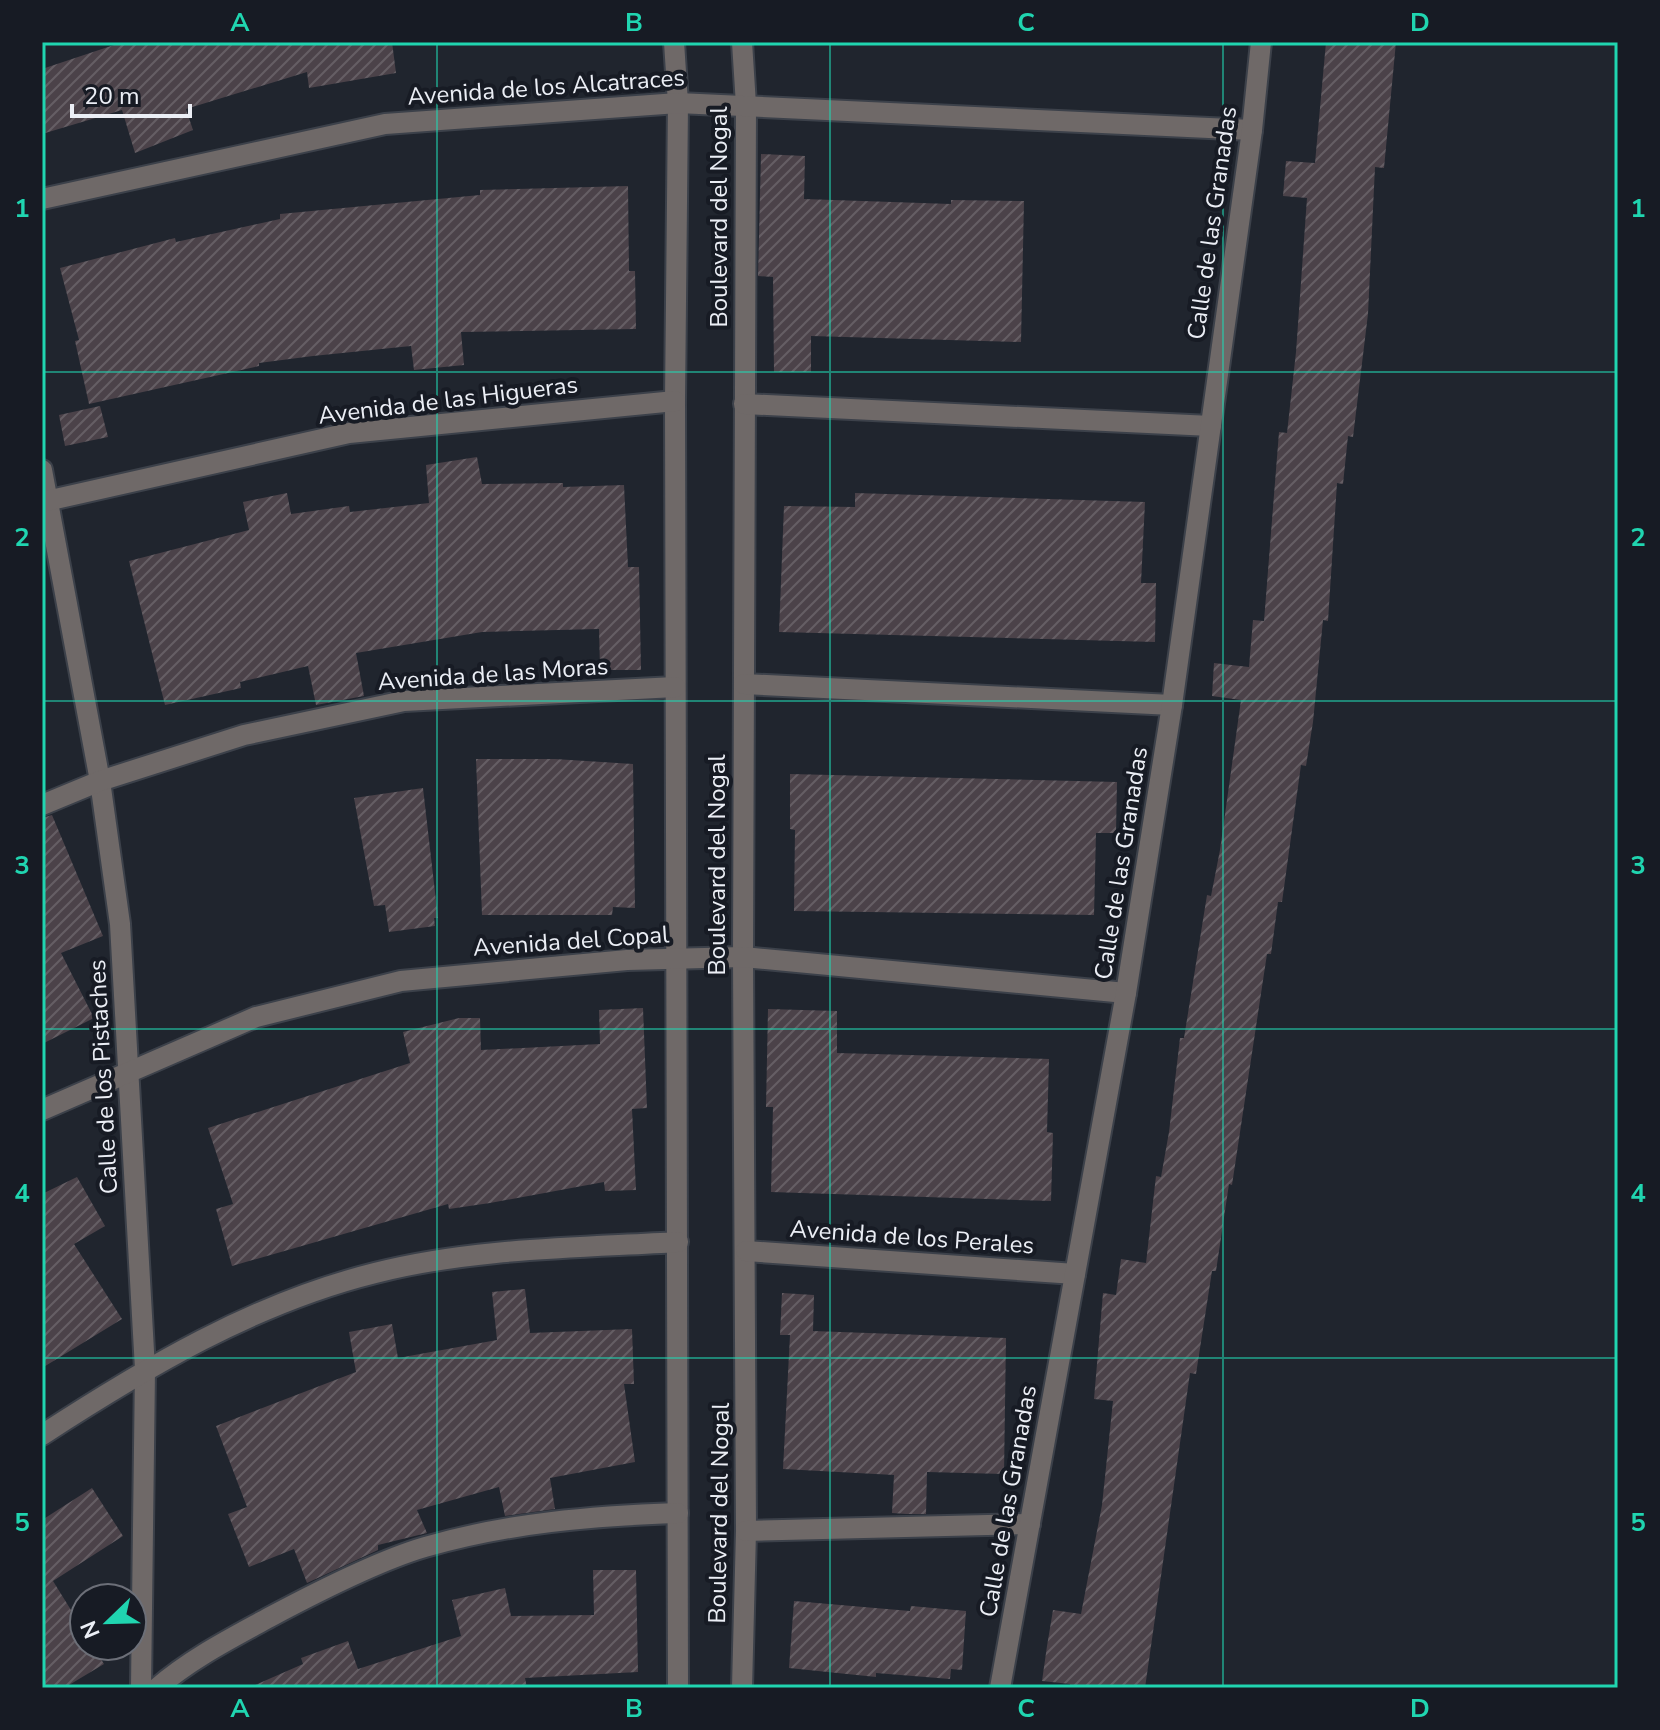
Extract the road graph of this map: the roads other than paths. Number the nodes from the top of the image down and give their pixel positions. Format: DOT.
graph roads {
  1 [pos="674,42"];
  2 [pos="742,42"];
  3 [pos="1261,42"];
  4 [pos="678,103"];
  5 [pos="746,105"];
  6 [pos="1252,130"];
  7 [pos="42,199"];
  8 [pos="675,401"];
  9 [pos="744,404"];
  10 [pos="1211,426"];
  11 [pos="42,470"];
  12 [pos="46,500"];
  13 [pos="744,684"];
  14 [pos="675,687"];
  15 [pos="1172,705"];
  16 [pos="100,781"];
  17 [pos="42,805"];
  18 [pos="743,957"];
  19 [pos="678,959"];
  20 [pos="1126,993"];
  21 [pos="129,1069"];
  22 [pos="42,1110"];
  23 [pos="678,1242"];
  24 [pos="746,1251"];
  25 [pos="1075,1274"];
  26 [pos="145,1369"];
  27 [pos="42,1435"];
  28 [pos="678,1513"];
  29 [pos="1030,1524"];
  30 [pos="746,1531"];
  31 [pos="141,1688"];
  32 [pos="157,1688"];
  33 [pos="678,1688"];
  34 [pos="742,1688"];
  35 [pos="1000,1688"];
  1 -- 4 [label="street, Boulevard del Nogal"];
  2 -- 5 [label="street, Boulevard del Nogal"];
  3 -- 6 [label="street, Calle de las Granadas"];
  4 -- 5 [label="street, Avenida de los Alcatraces"];
  4 -- 7 [label="street, Avenida de los Alcatraces"];
  4 -- 8 [label="street, Boulevard del Nogal"];
  5 -- 6 [label="street, Avenida de los Alcatraces"];
  5 -- 9 [label="street, Boulevard del Nogal"];
  6 -- 10 [label="street, Calle de las Granadas"];
  8 -- 12 [label="street, Avenida de las Higueras"];
  8 -- 14 [label="street, Boulevard del Nogal"];
  9 -- 10 [label="street"];
  9 -- 13 [label="street, Boulevard del Nogal"];
  10 -- 15 [label="street, Calle de las Granadas"];
  11 -- 12 [label="street, Calle de los Pistaches"];
  12 -- 16 [label="street, Calle de los Pistaches"];
  13 -- 15 [label="street"];
  13 -- 18 [label="street, Boulevard del Nogal"];
  14 -- 16 [label="street, Avenida de las Moras"];
  14 -- 19 [label="street, Boulevard del Nogal"];
  15 -- 20 [label="street, Calle de las Granadas"];
  16 -- 17 [label="street, Avenida de las Moras"];
  16 -- 21 [label="street, Calle de los Pistaches"];
  18 -- 19 [label="street, Avenida del Copal"];
  18 -- 20 [label="street, Avenida del Copal"];
  18 -- 24 [label="street, Boulevard del Nogal"];
  19 -- 21 [label="street, Avenida del Copal"];
  19 -- 23 [label="street, Boulevard del Nogal"];
  20 -- 25 [label="street, Calle de las Granadas"];
  21 -- 22 [label="street, Avenida del Copal"];
  21 -- 26 [label="street, Calle de los Pistaches"];
  23 -- 26 [label="street"];
  23 -- 28 [label="street, Boulevard del Nogal"];
  24 -- 25 [label="street, Avenida de los Perales"];
  24 -- 30 [label="street, Boulevard del Nogal"];
  25 -- 29 [label="street, Calle de las Granadas"];
  26 -- 27 [label="street"];
  26 -- 31 [label="street, Calle de los Pistaches"];
  28 -- 32 [label="street"];
  28 -- 33 [label="street, Boulevard del Nogal"];
  29 -- 30 [label="street"];
  29 -- 35 [label="street, Calle de las Granadas"];
  30 -- 34 [label="street, Boulevard del Nogal"];
}
